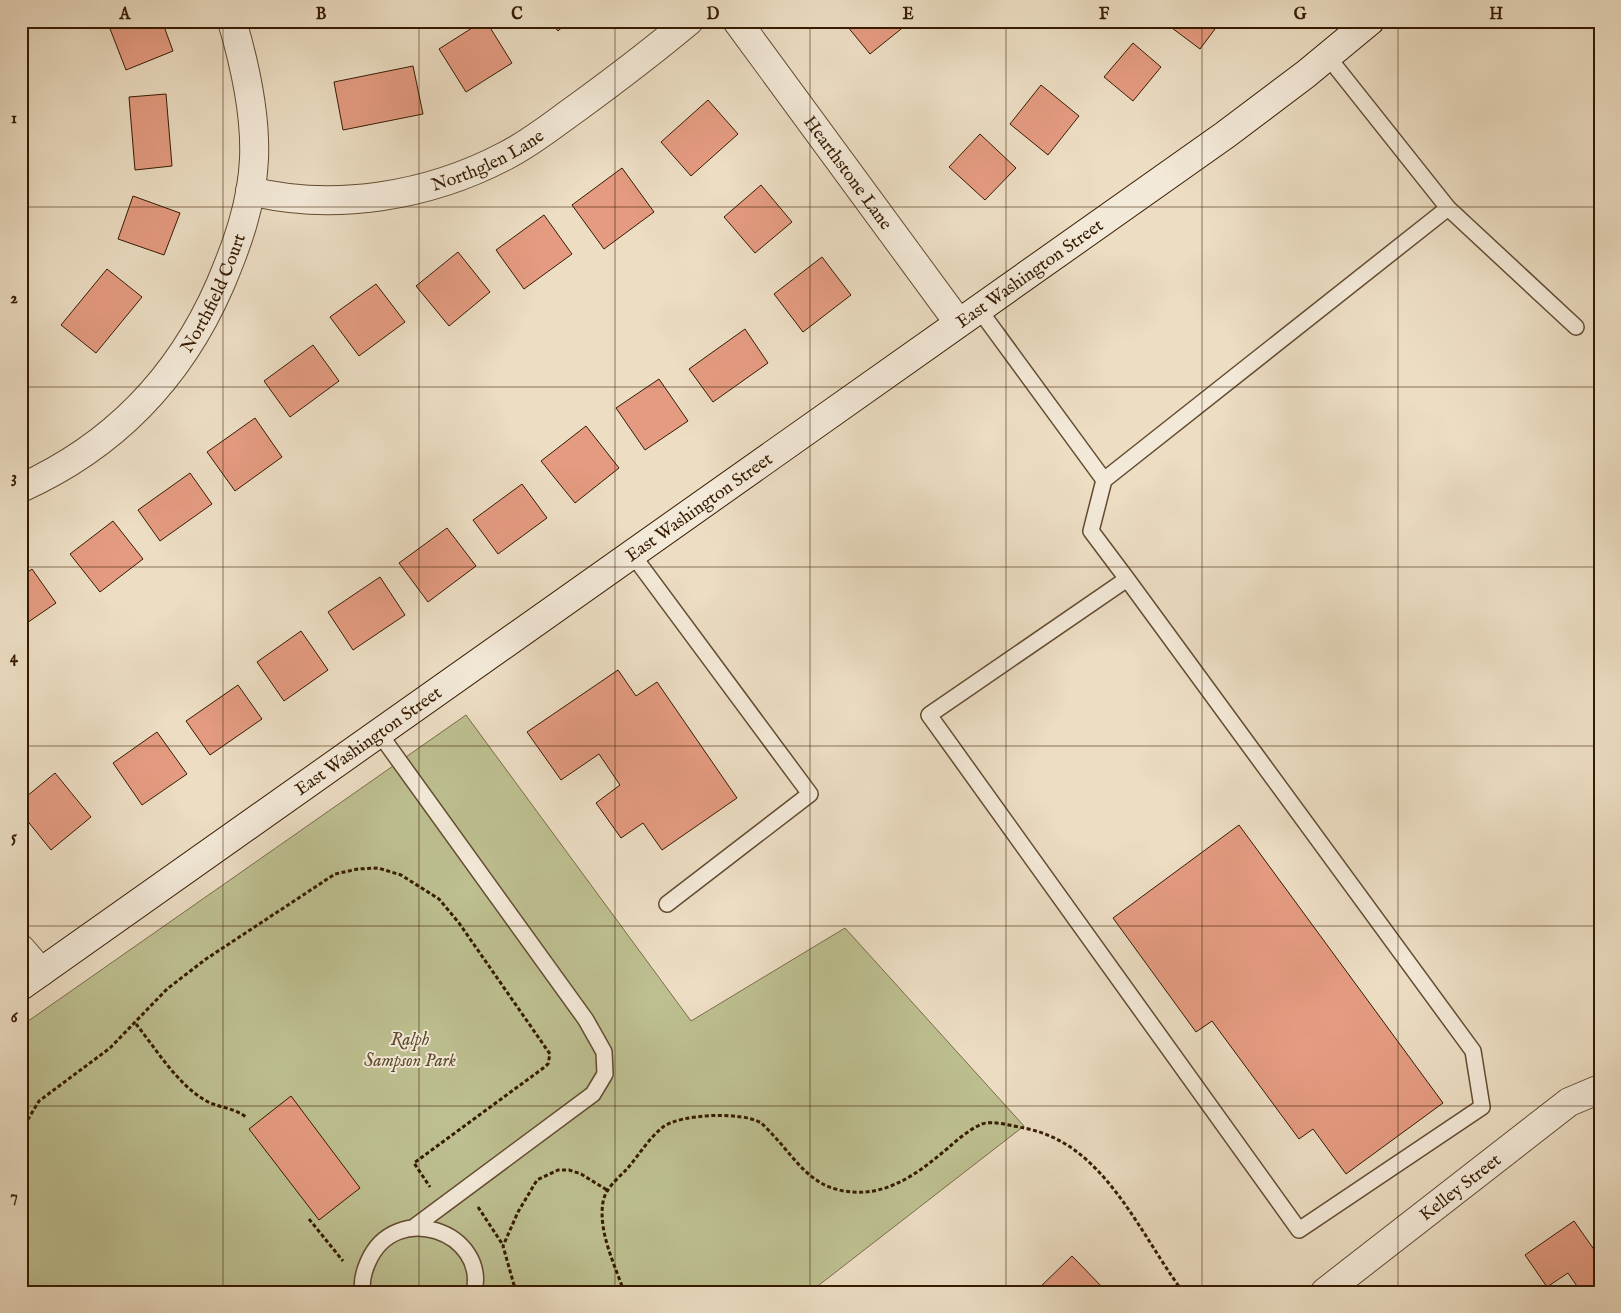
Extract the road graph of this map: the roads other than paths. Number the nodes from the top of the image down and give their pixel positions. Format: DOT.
graph roads {
  1 [pos="232,21"];
  2 [pos="689,21"];
  3 [pos="737,21"];
  4 [pos="1370,21"];
  5 [pos="1328,57"];
  6 [pos="250,190"];
  7 [pos="1448,208"];
  8 [pos="968,315"];
  9 [pos="1576,327"];
  10 [pos="1104,480"];
  11 [pos="21,488"];
  12 [pos="632,554"];
  13 [pos="1127,580"];
  14 [pos="379,733"];
  15 [pos="667,904"];
  16 [pos="21,949"];
  17 [pos="31,979"];
  18 [pos="1600,1088"];
  19 [pos="414,1227"];
  20 [pos="363,1292"];
  21 [pos="474,1292"];
  22 [pos="1325,1292"];
  1 -- 6 [label="street, Northfield Court"];
  2 -- 6 [label="street, Northglen Lane"];
  3 -- 8 [label="street, Hearthstone Lane"];
  4 -- 5 [label="street, East Washington Street"];
  5 -- 7 [label="lane"];
  5 -- 8 [label="street, East Washington Street"];
  6 -- 11 [label="street, Northfield Court"];
  7 -- 9 [label="lane"];
  7 -- 10 [label="lane"];
  8 -- 10 [label="lane"];
  8 -- 12 [label="street, East Washington Street"];
  10 -- 13 [label="lane"];
  12 -- 14 [label="street, East Washington Street"];
  12 -- 15 [label="lane"];
  13 -- 13 [label="lane"];
  14 -- 17 [label="street, East Washington Street"];
  14 -- 19 [label="lane"];
  16 -- 17 [label="street"];
  18 -- 22 [label="street, Kelley Street"];
  19 -- 20 [label="lane"];
  19 -- 21 [label="lane"];
}
